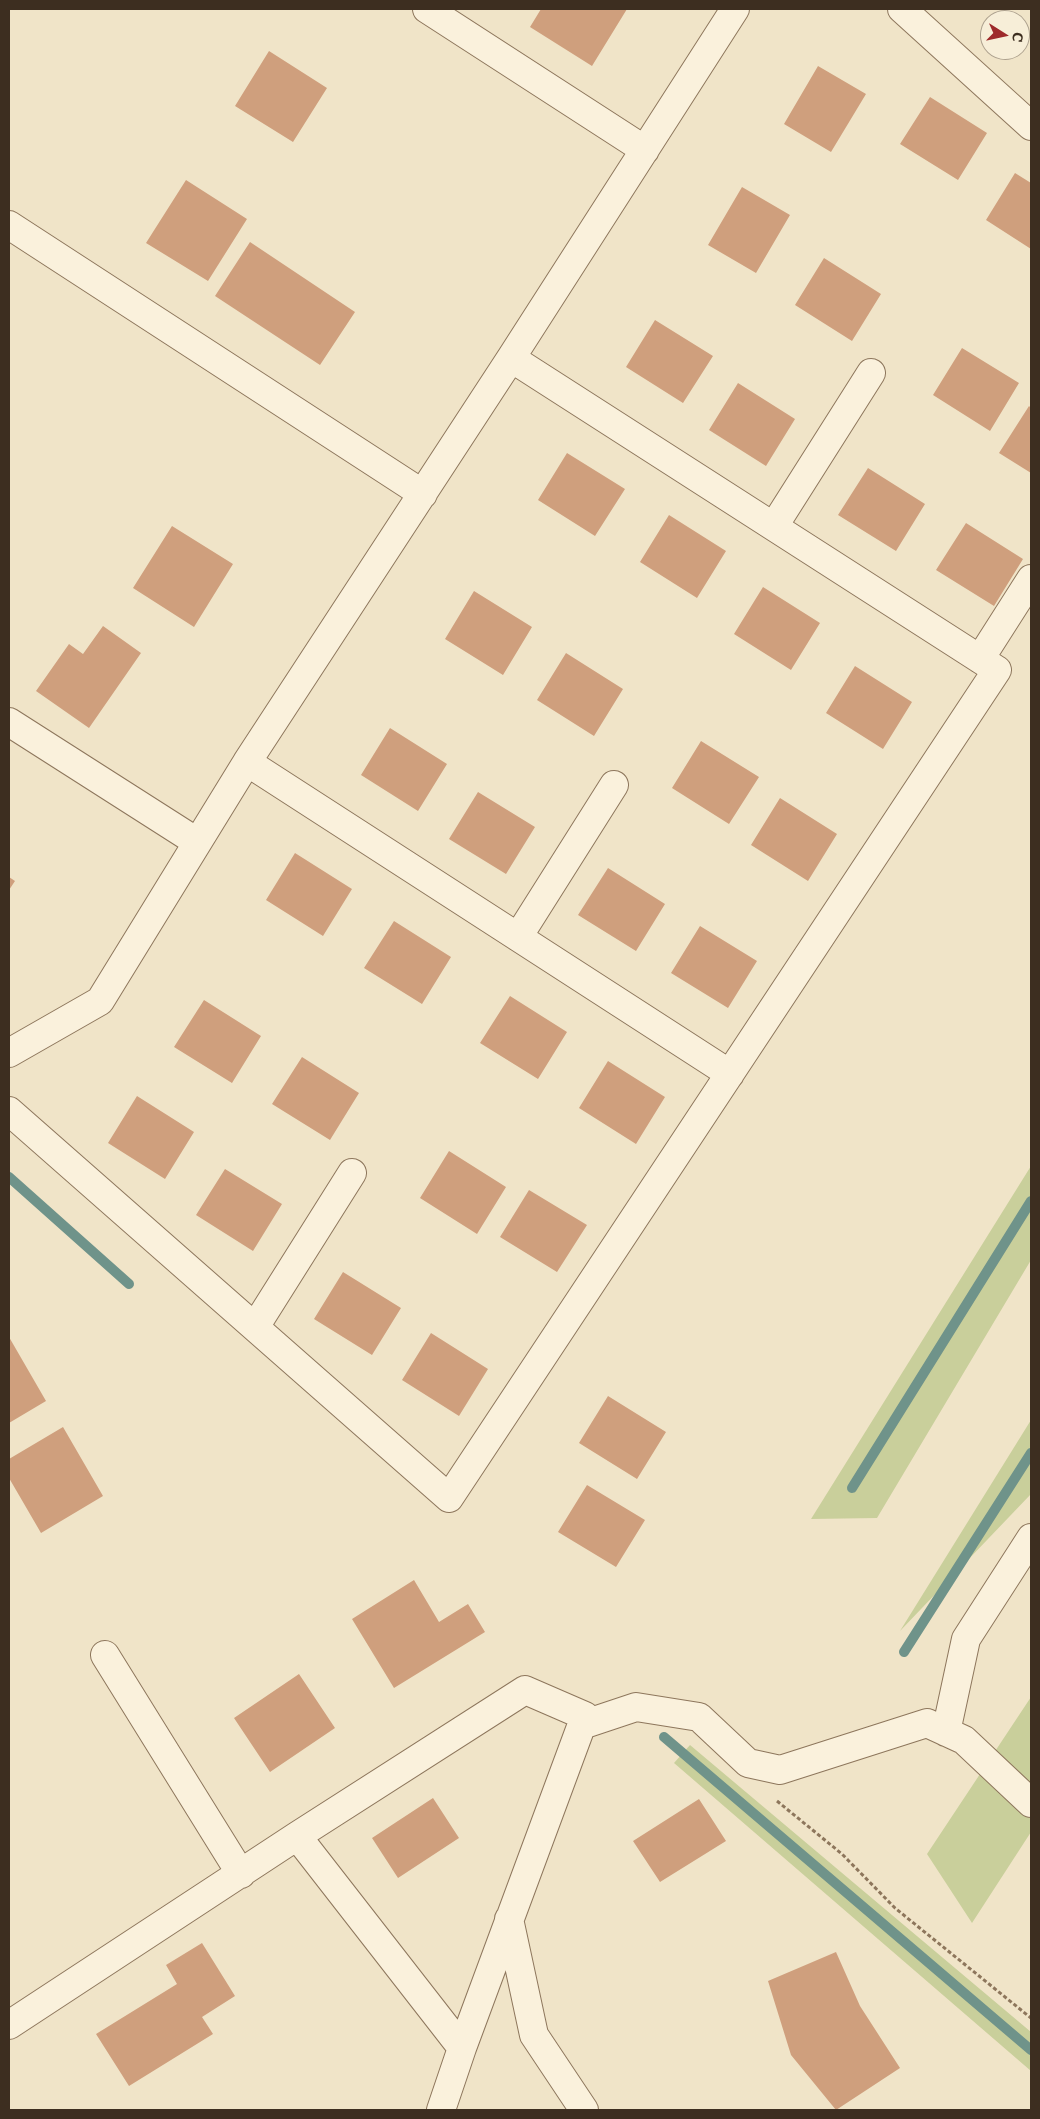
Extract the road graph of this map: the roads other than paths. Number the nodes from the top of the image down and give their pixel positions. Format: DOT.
graph roads {
  1 [pos="427,9"];
  2 [pos="735,9"];
  3 [pos="902,9"];
  4 [pos="1031,126"];
  5 [pos="645,150"];
  6 [pos="9,225"];
  7 [pos="511,358"];
  8 [pos="871,374"];
  9 [pos="423,494"];
  10 [pos="774,526"];
  11 [pos="1031,579"];
  12 [pos="980,659"];
  13 [pos="9,722"];
  14 [pos="247,762"];
  15 [pos="614,785"];
  16 [pos="197,842"];
  17 [pos="518,937"];
  18 [pos="9,1053"];
  19 [pos="730,1074"];
  20 [pos="9,1110"];
  21 [pos="352,1173"];
  22 [pos="255,1327"];
  23 [pos="1031,1538"];
  24 [pos="105,1655"];
  25 [pos="582,1726"];
  26 [pos="946,1732"];
  27 [pos="1031,1803"];
  28 [pos="297,1836"];
  29 [pos="241,1874"];
  30 [pos="510,1919"];
  31 [pos="9,2025"];
  32 [pos="462,2048"];
  33 [pos="441,2110"];
  34 [pos="584,2110"];
  1 -- 5 [label="street"];
  2 -- 5 [label="street"];
  3 -- 4 [label="street"];
  5 -- 7 [label="street"];
  6 -- 9 [label="street"];
  7 -- 9 [label="street"];
  7 -- 10 [label="street"];
  8 -- 10 [label="street"];
  9 -- 14 [label="street"];
  10 -- 12 [label="street"];
  11 -- 12 [label="street"];
  12 -- 19 [label="street"];
  13 -- 16 [label="street"];
  14 -- 16 [label="street"];
  14 -- 17 [label="street"];
  15 -- 17 [label="street"];
  16 -- 18 [label="street"];
  17 -- 19 [label="street"];
  19 -- 22 [label="street"];
  20 -- 22 [label="street"];
  21 -- 22 [label="street"];
  23 -- 26 [label="street"];
  24 -- 29 [label="street"];
  25 -- 26 [label="street"];
  25 -- 28 [label="street"];
  25 -- 30 [label="street"];
  26 -- 27 [label="street"];
  28 -- 29 [label="street"];
  28 -- 32 [label="street"];
  29 -- 31 [label="street"];
  30 -- 32 [label="street"];
  30 -- 34 [label="street"];
  32 -- 33 [label="street"];
}
